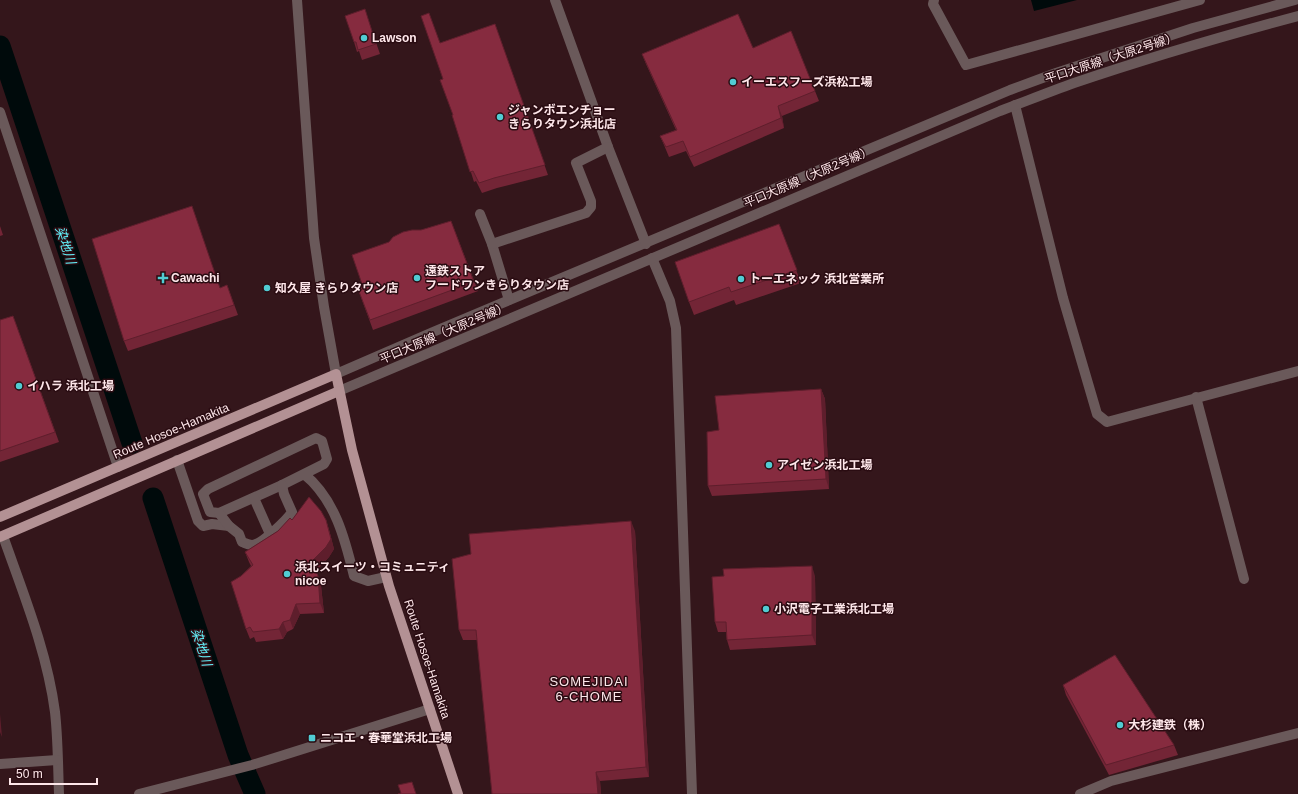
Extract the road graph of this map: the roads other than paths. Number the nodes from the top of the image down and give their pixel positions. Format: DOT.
graph roads {
  1 [pos="297,0"];
  2 [pos="555,0"];
  3 [pos="1200,0"];
  4 [pos="1294,0"];
  5 [pos="932,1"];
  6 [pos="1298,16"];
  7 [pos="1015,105"];
  8 [pos="0,112"];
  9 [pos="608,146"];
  10 [pos="480,214"];
  11 [pos="492,244"];
  12 [pos="646,244"];
  13 [pos="652,258"];
  14 [pos="509,300"];
  15 [pos="1298,371"];
  16 [pos="336,374"];
  17 [pos="339,391"];
  18 [pos="1196,397"];
  19 [pos="177,460"];
  20 [pos="118,467"];
  21 [pos="304,474"];
  22 [pos="282,485"];
  23 [pos="254,498"];
  24 [pos="219,513"];
  25 [pos="0,517"];
  26 [pos="229,526"];
  27 [pos="270,534"];
  28 [pos="2,536"];
  29 [pos="386,577"];
  30 [pos="1244,579"];
  31 [pos="430,709"];
  32 [pos="1298,733"];
  33 [pos="57,760"];
  34 [pos="0,764"];
  35 [pos="59,794"];
  36 [pos="139,794"];
  37 [pos="458,794"];
  38 [pos="692,794"];
  39 [pos="1080,794"];
  1 -- 16 [label="street"];
  2 -- 9 [label="street"];
  3 -- 5 [label="street"];
  4 -- 12 [label="street, 平口大原線（大原2号線）"];
  6 -- 7 [label="street, 平口大原線（大原2号線）"];
  7 -- 13 [label="street, 平口大原線（大原2号線）"];
  7 -- 18 [label="street"];
  8 -- 20 [label="street"];
  9 -- 11 [label="street"];
  9 -- 12 [label="street"];
  10 -- 11 [label="street"];
  11 -- 14 [label="street"];
  12 -- 14 [label="street, 平口大原線（大原2号線）"];
  13 -- 17 [label="street, 平口大原線（大原2号線）"];
  13 -- 38 [label="street"];
  14 -- 16 [label="street, 平口大原線（大原2号線）"];
  15 -- 18 [label="street"];
  16 -- 17 [label="main road, Route Hosoe-Hamakita"];
  16 -- 20 [label="main road, Route Hosoe-Hamakita"];
  17 -- 19 [label="main road"];
  17 -- 29 [label="main road, Route Hosoe-Hamakita"];
  18 -- 30 [label="street"];
  19 -- 26 [label="street"];
  19 -- 28 [label="main road"];
  20 -- 25 [label="main road, Route Hosoe-Hamakita"];
  21 -- 22 [label="street"];
  21 -- 24 [label="street"];
  21 -- 29 [label="street"];
  22 -- 23 [label="street"];
  22 -- 27 [label="street"];
  23 -- 24 [label="street"];
  23 -- 27 [label="street"];
  24 -- 26 [label="street"];
  26 -- 27 [label="street"];
  28 -- 33 [label="street"];
  29 -- 31 [label="main road, Route Hosoe-Hamakita"];
  31 -- 36 [label="street"];
  31 -- 37 [label="main road, Route Hosoe-Hamakita"];
  32 -- 39 [label="street"];
  33 -- 34 [label="street"];
  33 -- 35 [label="street"];
}
